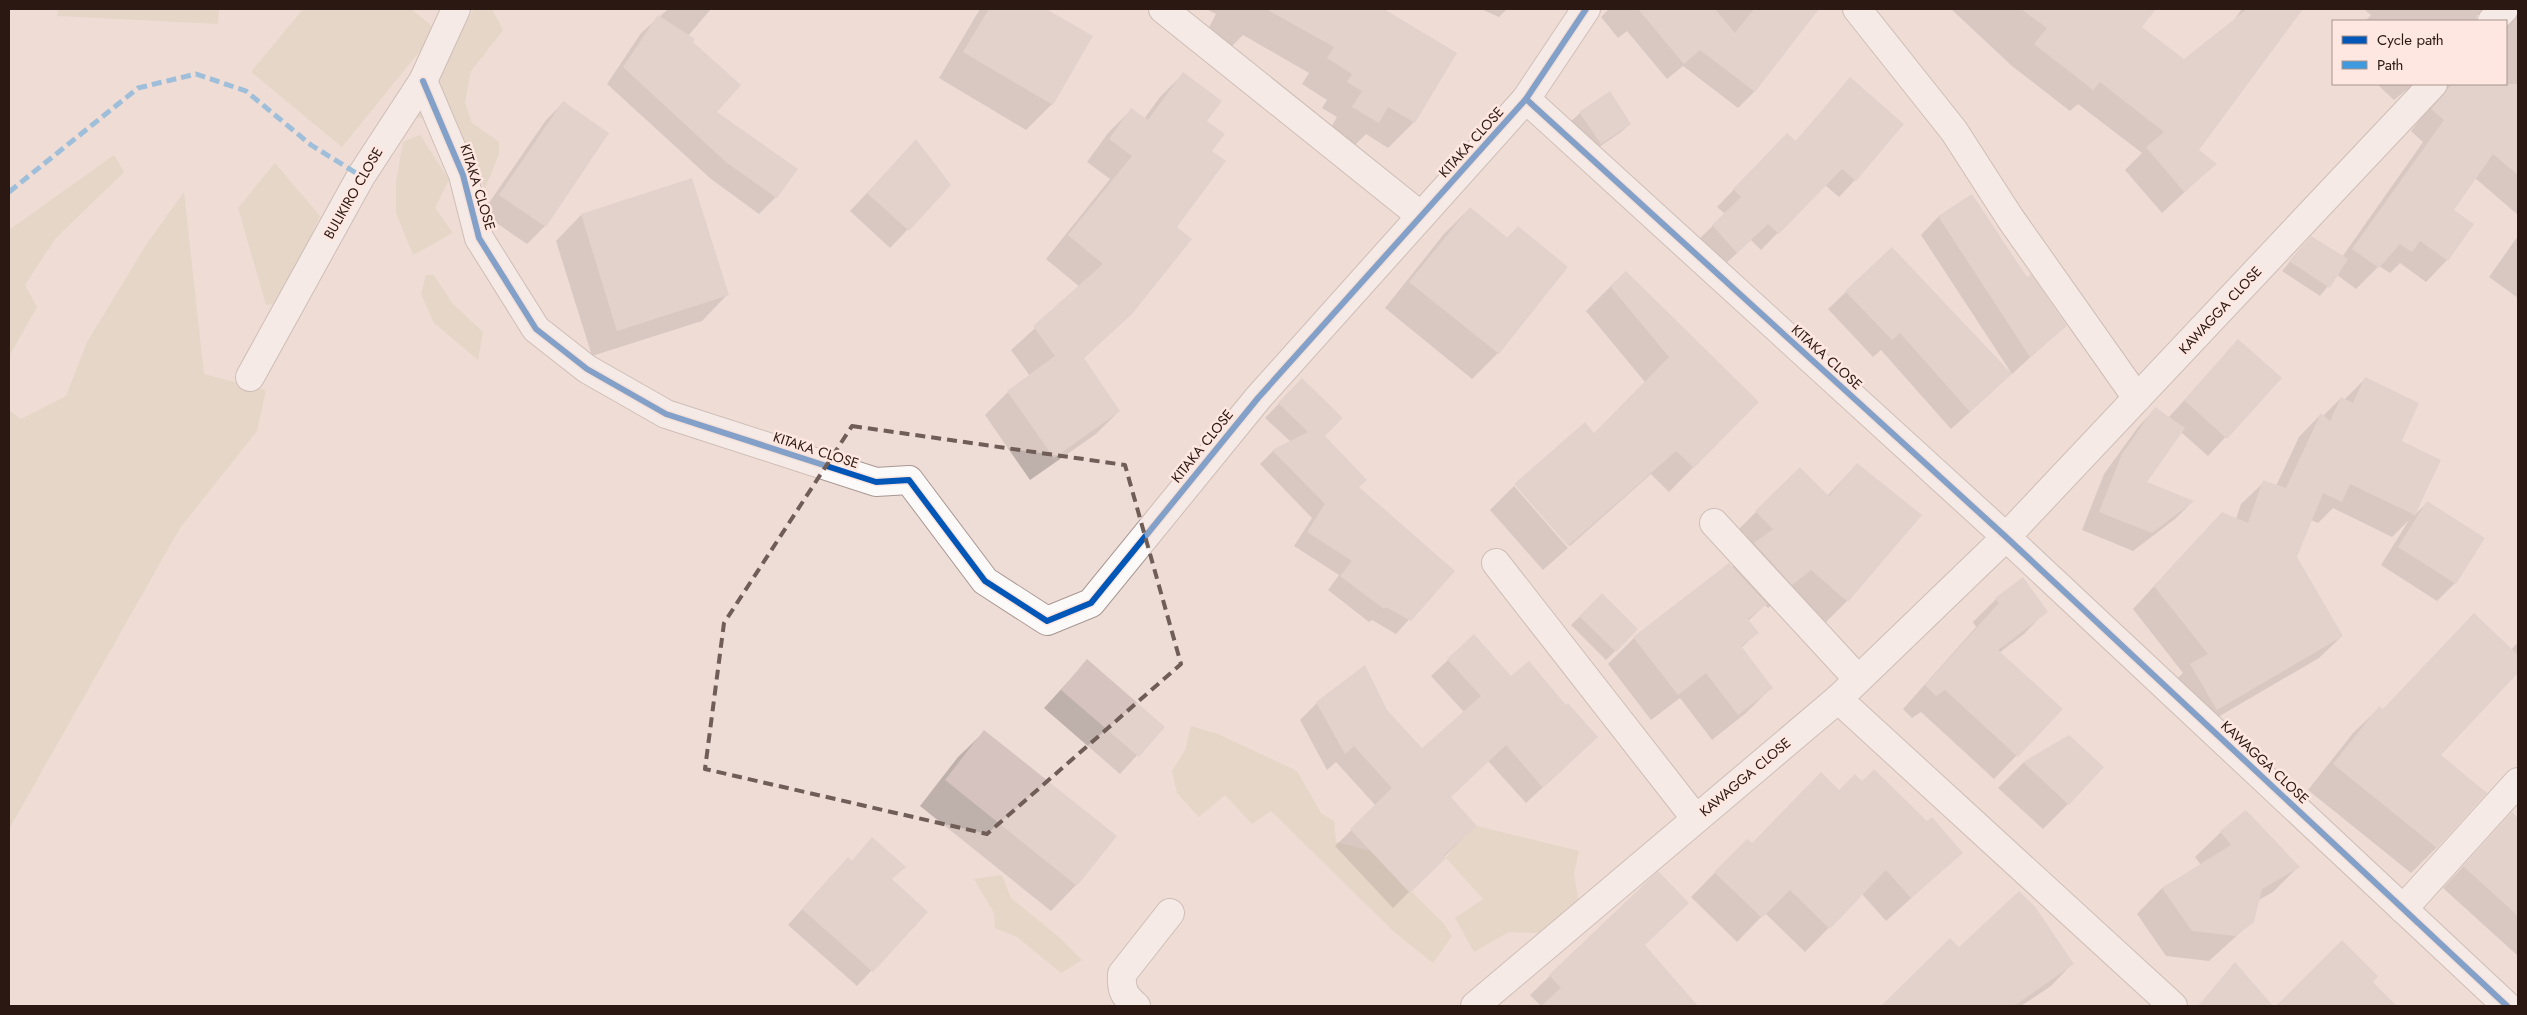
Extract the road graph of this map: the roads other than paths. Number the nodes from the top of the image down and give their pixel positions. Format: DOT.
graph roads {
  1 [pos="456,9"];
  2 [pos="1163,9"];
  3 [pos="1586,9"];
  4 [pos="1857,9"];
  5 [pos="2504,9"];
  6 [pos="2493,20"];
  7 [pos="423,81"];
  8 [pos="2432,85"];
  9 [pos="1526,99"];
  10 [pos="1421,216"];
  11 [pos="250,377"];
  12 [pos="2137,398"];
  13 [pos="1714,523"];
  14 [pos="2006,537"];
  15 [pos="1496,563"];
  16 [pos="1857,678"];
  17 [pos="1838,699"];
  18 [pos="2518,782"];
  19 [pos="1696,819"];
  20 [pos="2403,909"];
  21 [pos="1170,913"];
  22 [pos="1136,1006"];
  23 [pos="1475,1006"];
  24 [pos="2173,1006"];
  25 [pos="2507,1006"];
  1 -- 7 [label="street, BULIKIRO CLOSE"];
  2 -- 10 [label="street"];
  3 -- 9 [label="street"];
  4 -- 12 [label="street"];
  5 -- 6 [label="street"];
  7 -- 10 [label="street, KITAKA CLOSE"];
  7 -- 11 [label="street, BULIKIRO CLOSE"];
  8 -- 12 [label="street, KAWAGGA CLOSE"];
  9 -- 10 [label="street, KITAKA CLOSE"];
  9 -- 14 [label="street, KITAKA CLOSE"];
  12 -- 14 [label="street, KAWAGGA CLOSE"];
  13 -- 16 [label="street"];
  14 -- 16 [label="street, KAWAGGA CLOSE"];
  14 -- 20 [label="street, KAWAGGA CLOSE"];
  15 -- 19 [label="street"];
  16 -- 17 [label="street, KAWAGGA CLOSE"];
  17 -- 19 [label="street, KAWAGGA CLOSE"];
  17 -- 24 [label="street"];
  18 -- 20 [label="street"];
  19 -- 23 [label="street, KAWAGGA CLOSE"];
  20 -- 25 [label="street, KAWAGGA CLOSE"];
  21 -- 22 [label="street"];
}
